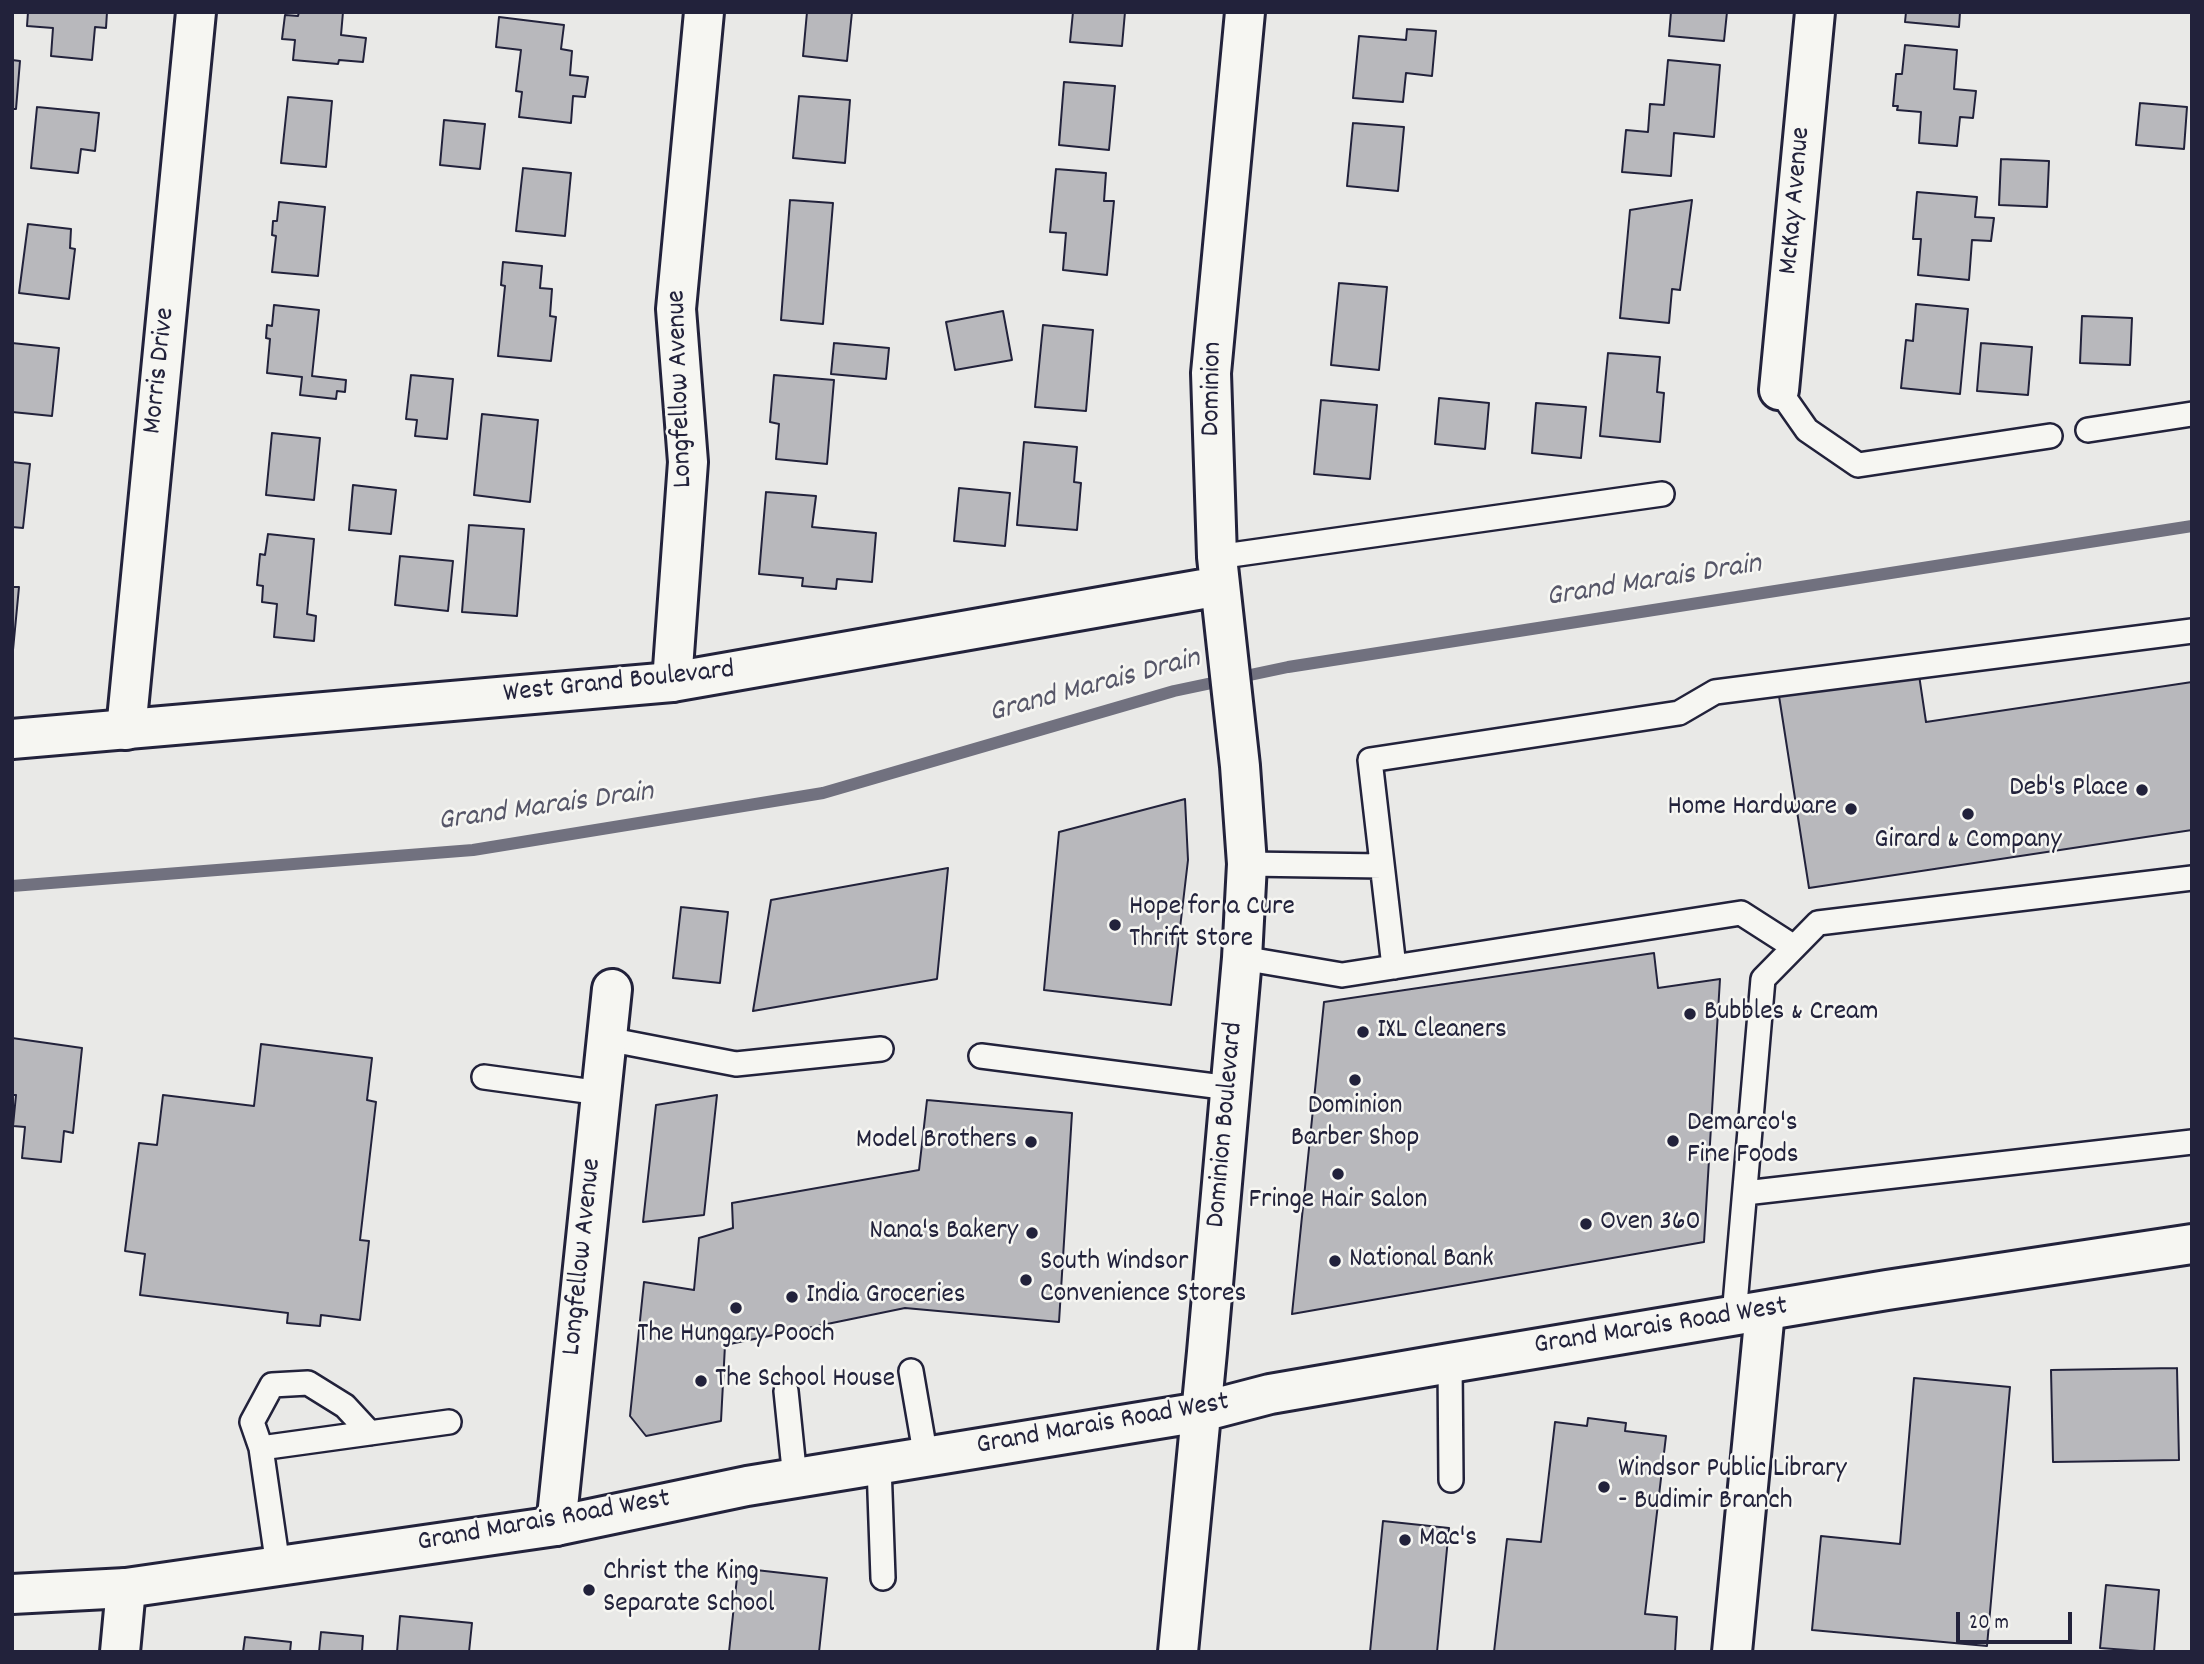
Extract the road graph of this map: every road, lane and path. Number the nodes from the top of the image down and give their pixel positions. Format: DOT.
graph roads {
  1 [pos="196,12"];
  2 [pos="704,12"];
  3 [pos="1245,12"];
  4 [pos="1815,12"];
  5 [pos="1779,390"];
  6 [pos="2192,414"];
  7 [pos="2088,430"];
  8 [pos="2050,436"];
  9 [pos="1662,494"];
  10 [pos="1219,572"];
  11 [pos="2192,631"];
  12 [pos="672,682"];
  13 [pos="126,730"];
  14 [pos="12,739"];
  15 [pos="1240,765"];
  16 [pos="1247,864"];
  17 [pos="1382,866"];
  18 [pos="2192,878"];
  19 [pos="1794,947"];
  20 [pos="1242,958"];
  21 [pos="1394,967"];
  22 [pos="612,989"];
  23 [pos="607,1039"];
  24 [pos="881,1049"];
  25 [pos="981,1056"];
  26 [pos="484,1077"];
  27 [pos="1230,1087"];
  28 [pos="601,1093"];
  29 [pos="2192,1142"];
  30 [pos="1745,1193"];
  31 [pos="2192,1244"];
  32 [pos="1750,1314"];
  33 [pos="1450,1363"];
  34 [pos="911,1371"];
  35 [pos="786,1391"];
  36 [pos="1201,1412"];
  37 [pos="449,1422"];
  38 [pos="370,1433"];
  39 [pos="261,1448"];
  40 [pos="926,1458"];
  41 [pos="879,1465"];
  42 [pos="795,1479"];
  43 [pos="1451,1480"];
  44 [pos="556,1526"];
  45 [pos="278,1566"];
  46 [pos="884,1578"];
  47 [pos="127,1588"];
  48 [pos="12,1594"];
  49 [pos="120,1652"];
  50 [pos="1178,1652"];
  51 [pos="1732,1652"];
  1 -- 13 [label="street, Morris Drive"];
  2 -- 12 [label="street, Longfellow Avenue"];
  3 -- 10 [label="street, Dominion"];
  4 -- 5 [label="street, McKay Avenue"];
  5 -- 8 [label="lane"];
  6 -- 7 [label="lane"];
  9 -- 10 [label="lane"];
  10 -- 12 [label="street, West Grand Boulevard"];
  10 -- 15 [label="street, Dominion"];
  11 -- 17 [label="lane"];
  12 -- 13 [label="street, West Grand Boulevard"];
  13 -- 14 [label="street, West Grand Boulevard"];
  15 -- 16 [label="street, Dominion Boulevard"];
  16 -- 17 [label="lane"];
  16 -- 20 [label="street, Dominion Boulevard"];
  17 -- 21 [label="lane"];
  18 -- 19 [label="lane"];
  19 -- 21 [label="lane"];
  19 -- 30 [label="lane"];
  20 -- 21 [label="lane"];
  20 -- 27 [label="street, Dominion Boulevard"];
  22 -- 23 [label="street, Longfellow Avenue"];
  23 -- 24 [label="lane"];
  23 -- 28 [label="street, Longfellow Avenue"];
  25 -- 27 [label="lane"];
  26 -- 28 [label="lane"];
  27 -- 36 [label="street, Dominion Boulevard"];
  28 -- 44 [label="street, Longfellow Avenue"];
  29 -- 30 [label="lane"];
  30 -- 32 [label="lane"];
  31 -- 32 [label="street, Grand Marais Road West"];
  32 -- 33 [label="street, Grand Marais Road West"];
  32 -- 51 [label="street"];
  33 -- 36 [label="street, Grand Marais Road West"];
  33 -- 43 [label="lane"];
  34 -- 40 [label="lane"];
  35 -- 42 [label="lane"];
  36 -- 40 [label="street, Grand Marais Road West"];
  36 -- 50 [label="street, Dominion Boulevard"];
  37 -- 38 [label="lane"];
  38 -- 39 [label="lane"];
  38 -- 39 [label="lane"];
  39 -- 45 [label="lane"];
  40 -- 41 [label="street, Grand Marais Road West"];
  41 -- 42 [label="street, Grand Marais Road West"];
  41 -- 46 [label="lane"];
  42 -- 44 [label="street, Grand Marais Road West"];
  44 -- 45 [label="street, Grand Marais Road West"];
  45 -- 47 [label="street, Grand Marais Road West"];
  47 -- 48 [label="street, Grand Marais Road West"];
  47 -- 49 [label="street"];
}
